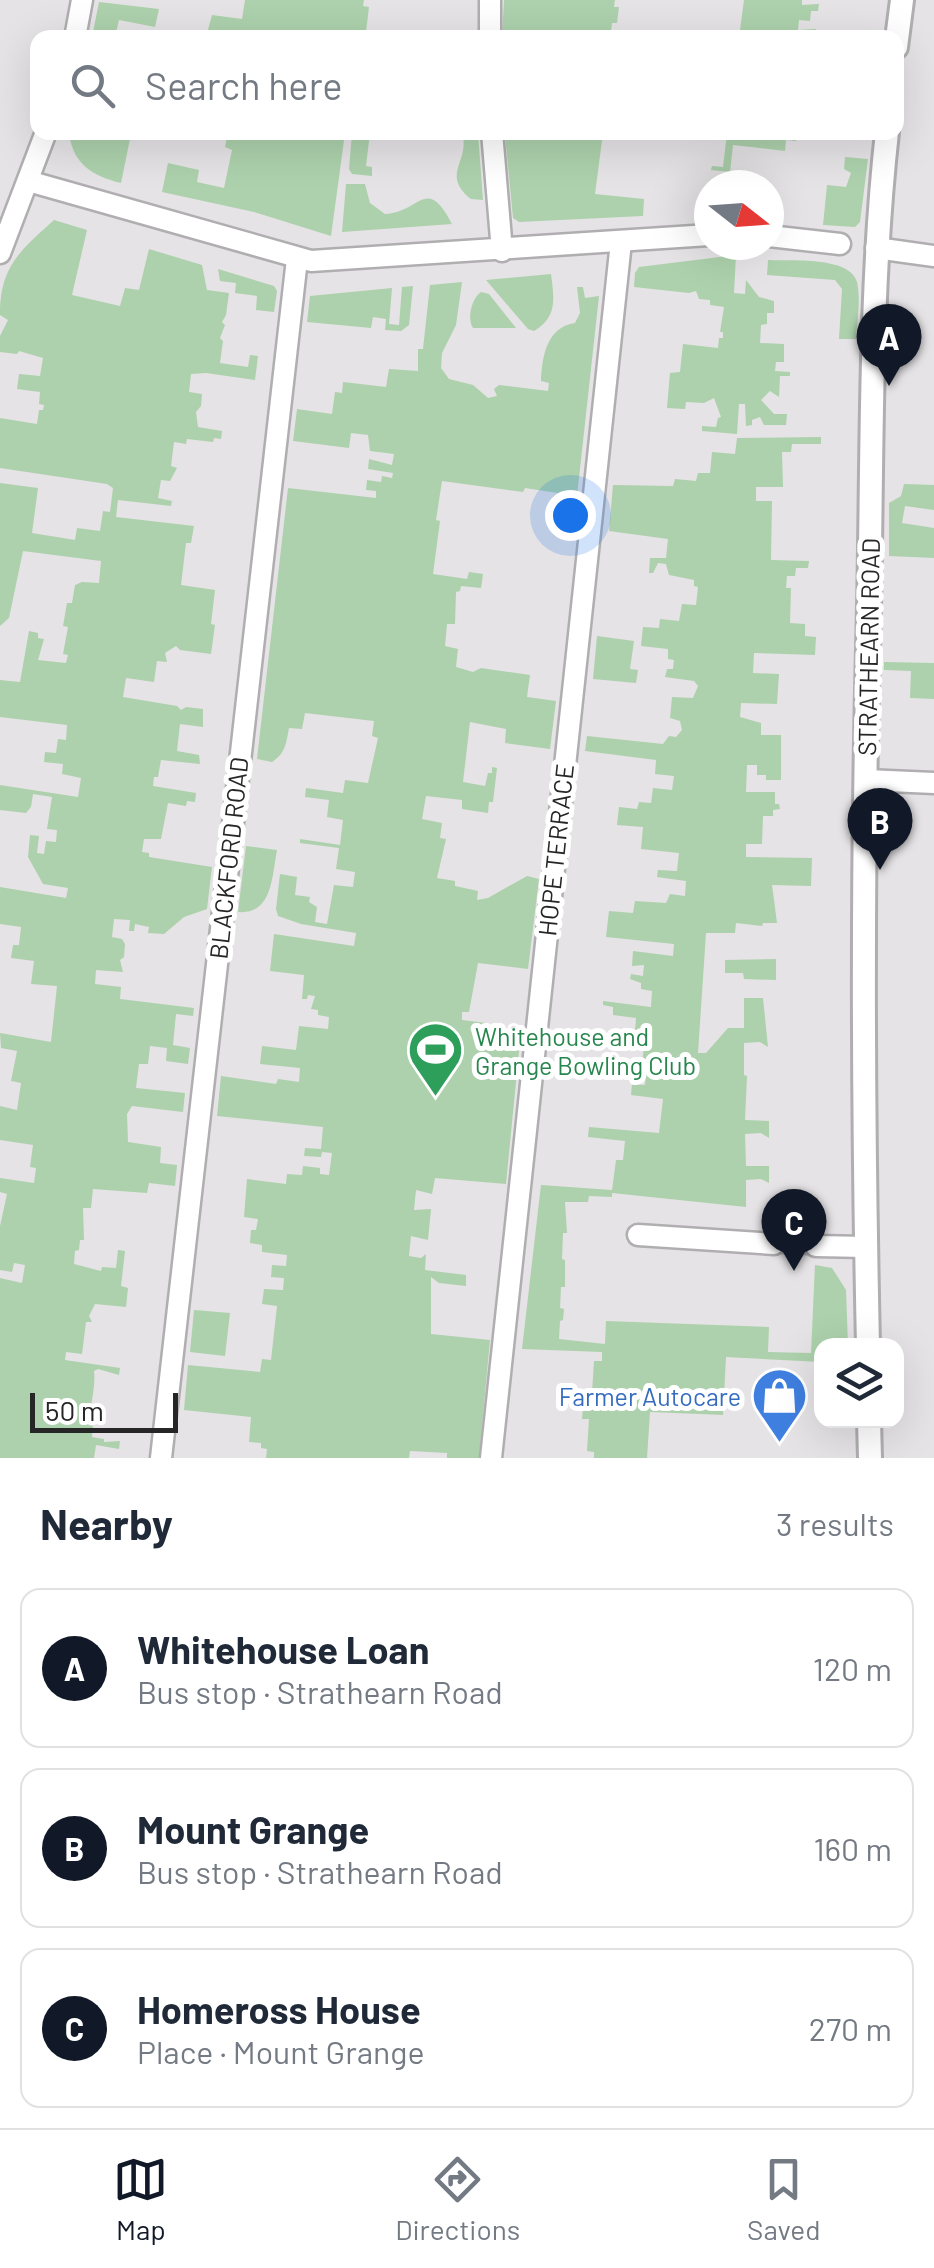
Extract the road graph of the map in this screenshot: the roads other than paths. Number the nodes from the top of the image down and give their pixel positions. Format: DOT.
graph roads {
  1 [pos="82,0"];
  2 [pos="490,0"];
  3 [pos="902,0"];
  4 [pos="76,30"];
  5 [pos="490,30"];
  6 [pos="898,30"];
  7 [pos="43,140"];
  8 [pos="493,140"];
  9 [pos="886,140"];
  10 [pos="28,181"];
  11 [pos="694,236"];
  12 [pos="784,238"];
  13 [pos="621,242"];
  14 [pos="840,244"];
  15 [pos="876,248"];
  16 [pos="502,251"];
  17 [pos="0,253"];
  18 [pos="934,256"];
  19 [pos="297,258"];
  20 [pos="866,780"];
  21 [pos="934,783"];
  22 [pos="638,1235"];
  23 [pos="774,1244"];
  24 [pos="816,1246"];
  25 [pos="866,1247"];
  26 [pos="868,1338"];
  27 [pos="869,1428"];
  28 [pos="162,1458"];
  29 [pos="491,1458"];
  30 [pos="870,1458"];
  1 -- 4 [label="street"];
  2 -- 5 [label="street"];
  3 -- 6 [label="street"];
  7 -- 10 [label="street"];
  8 -- 16 [label="street"];
  9 -- 15 [label="street, STRATHEARN ROAD"];
  10 -- 17 [label="street"];
  10 -- 19 [label="street"];
  11 -- 13 [label="street"];
  12 -- 14 [label="street"];
  13 -- 16 [label="street"];
  13 -- 29 [label="street, HOPE TERRACE"];
  15 -- 18 [label="street"];
  15 -- 20 [label="street, STRATHEARN ROAD"];
  16 -- 19 [label="street"];
  19 -- 28 [label="street, BLACKFORD ROAD"];
  20 -- 21 [label="street"];
  20 -- 25 [label="street, STRATHEARN ROAD"];
  22 -- 23 [label="street"];
  24 -- 25 [label="street"];
  25 -- 26 [label="street, STRATHEARN ROAD"];
  27 -- 30 [label="street"];
}
